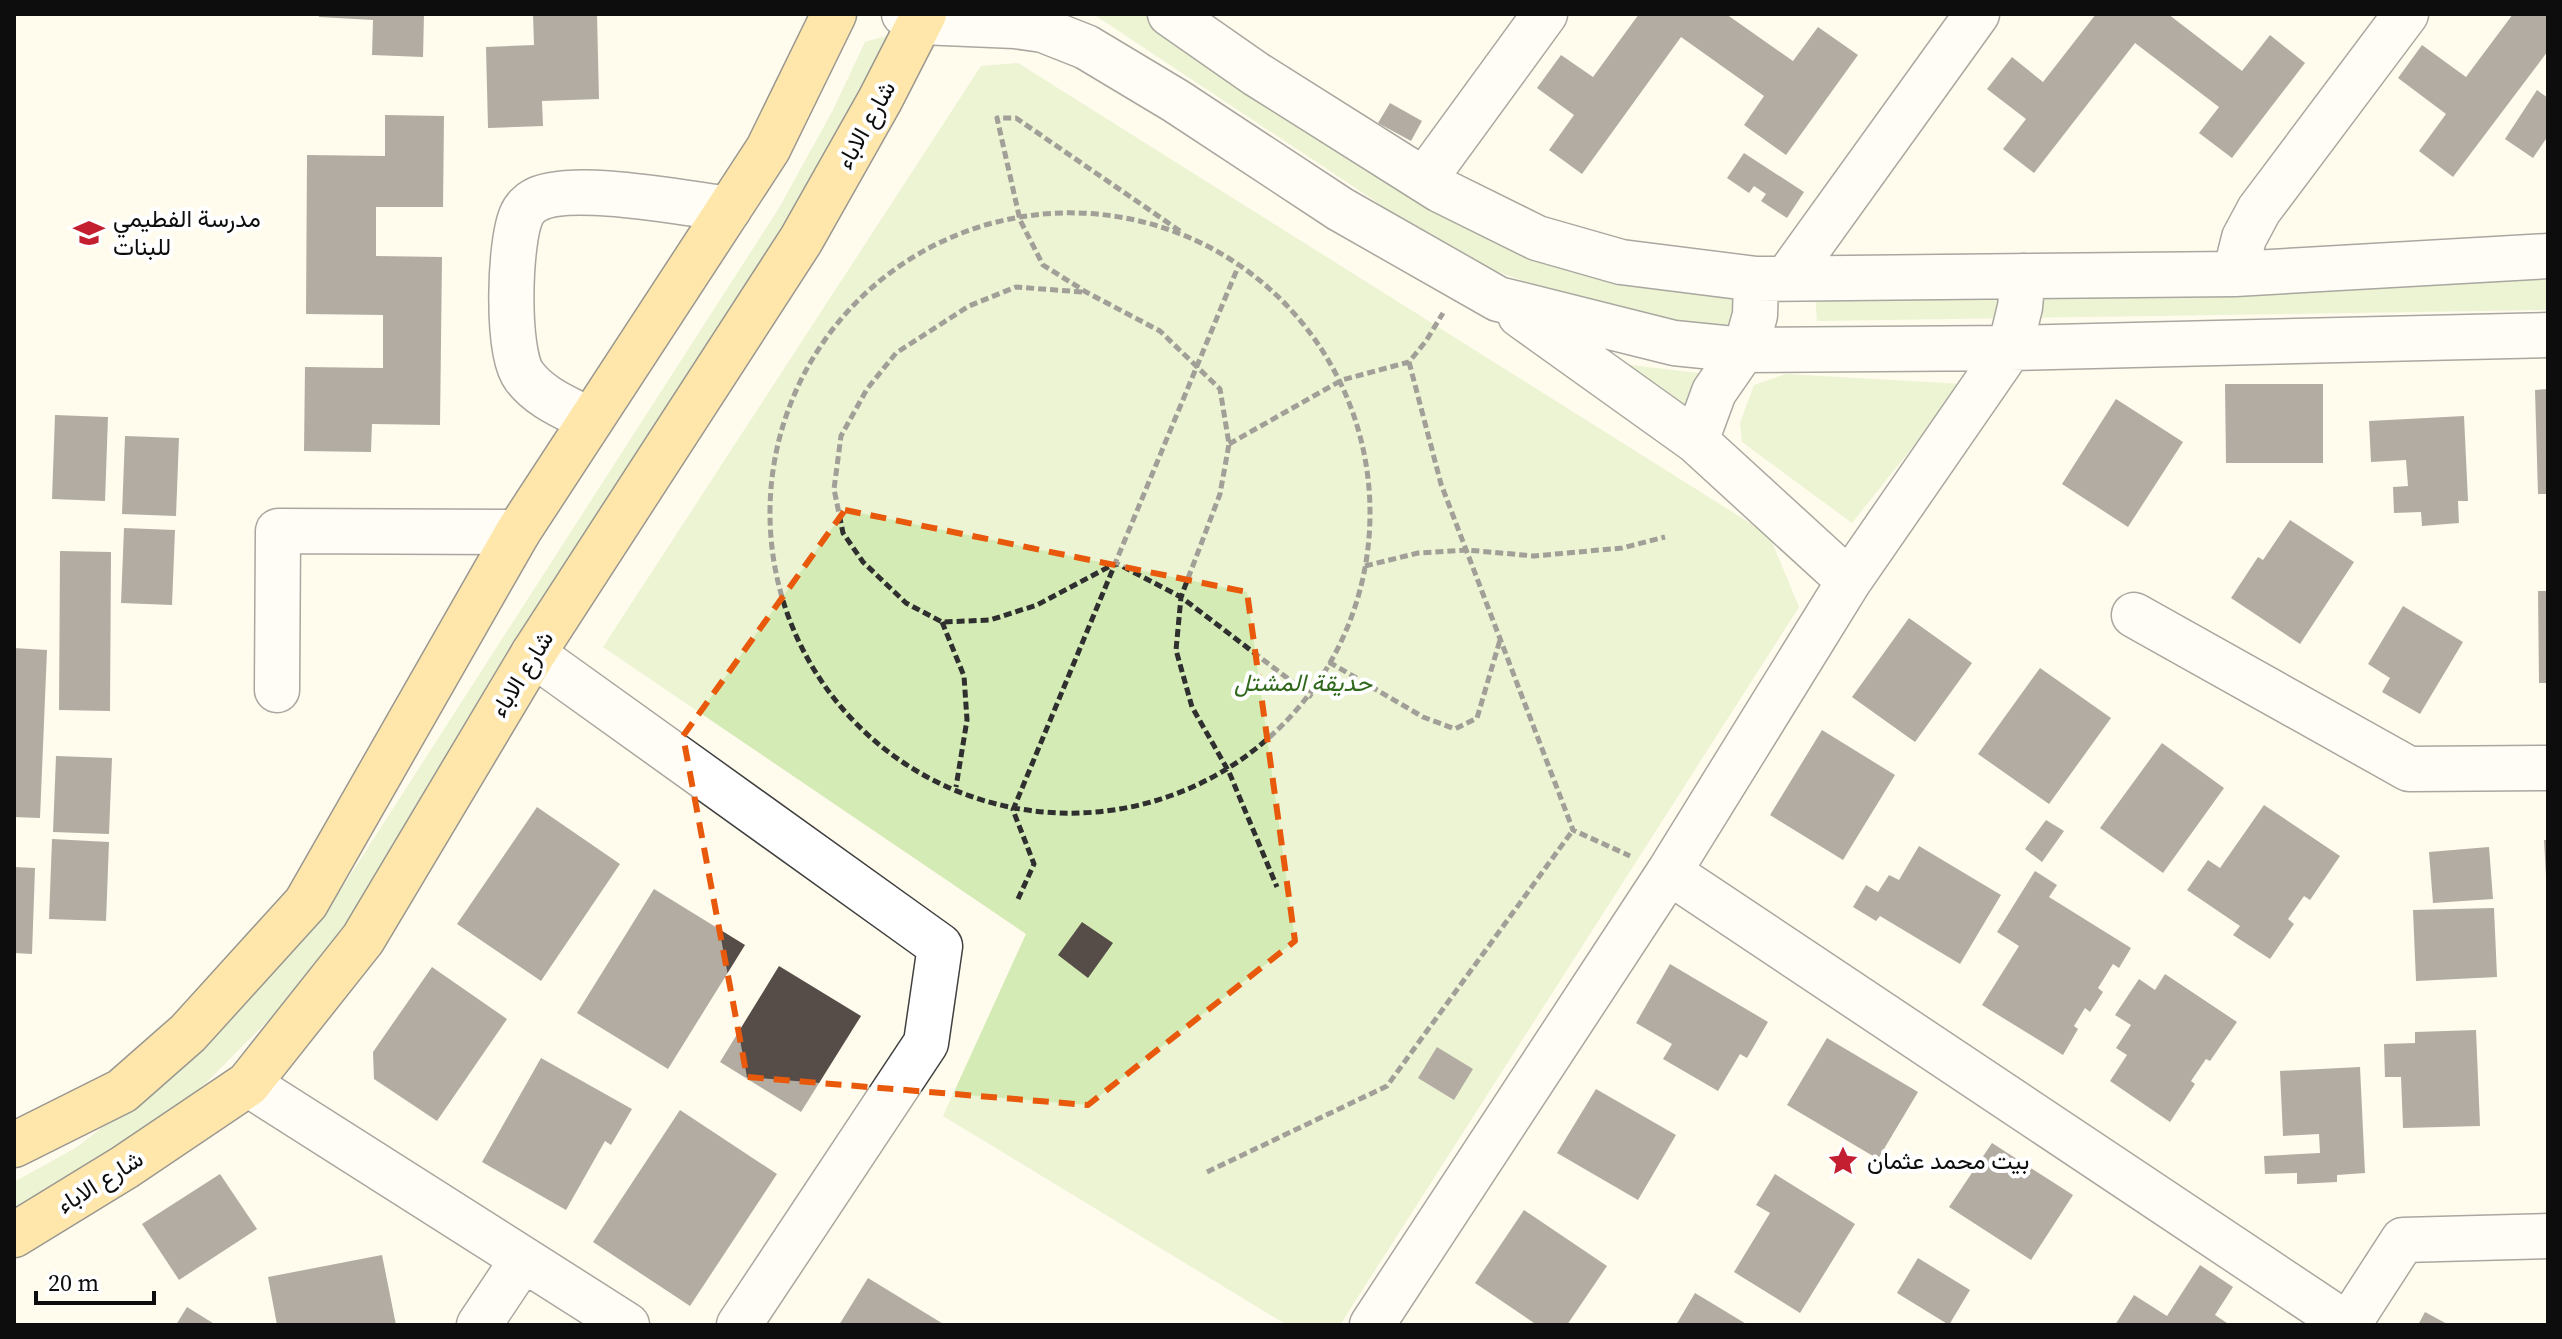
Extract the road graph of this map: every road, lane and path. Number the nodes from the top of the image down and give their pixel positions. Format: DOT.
graph roads {
  1 [pos="834,14"];
  2 [pos="1170,14"];
  3 [pos="1545,14"];
  4 [pos="1977,14"];
  5 [pos="2406,14"];
  6 [pos="916,17"];
  7 [pos="1424,180"];
  8 [pos="729,209"];
  9 [pos="1020,220"];
  10 [pos="1181,232"];
  11 [pos="2548,256"];
  12 [pos="1238,267"];
  13 [pos="2235,274"];
  14 [pos="2023,276"];
  15 [pos="1772,278"];
  16 [pos="1481,290"];
  17 [pos="1086,292"];
  18 [pos="2548,335"];
  19 [pos="2010,348"];
  20 [pos="1743,350"];
  21 [pos="1409,362"];
  22 [pos="1197,365"];
  23 [pos="1342,380"];
  24 [pos="590,420"];
  25 [pos="1696,441"];
  26 [pos="1229,444"];
  27 [pos="518,532"];
  28 [pos="1665,537"];
  29 [pos="1467,550"];
  30 [pos="1116,563"];
  31 [pos="1365,566"];
  32 [pos="1849,581"];
  33 [pos="1181,597"];
  34 [pos="2134,615"];
  35 [pos="942,622"];
  36 [pos="1500,639"];
  37 [pos="533,654"];
  38 [pos="1329,662"];
  39 [pos="277,690"];
  40 [pos="1312,697"];
  41 [pos="2548,768"];
  42 [pos="1229,772"];
  43 [pos="956,787"];
  44 [pos="1013,810"];
  45 [pos="1573,830"];
  46 [pos="1669,872"];
  47 [pos="1277,887"];
  48 [pos="1018,899"];
  49 [pos="248,1084"];
  50 [pos="14,1145"];
  51 [pos="1207,1172"];
  52 [pos="14,1235"];
  53 [pos="2548,1236"];
  54 [pos="523,1259"];
  55 [pos="479,1325"];
  56 [pos="627,1325"];
  57 [pos="739,1325"];
  58 [pos="1372,1325"];
  59 [pos="2348,1325"];
  1 -- 8 [label="main road"];
  2 -- 7 [label="street"];
  3 -- 7 [label="street"];
  4 -- 15 [label="street"];
  5 -- 13 [label="street"];
  6 -- 16 [label="street"];
  6 -- 37 [label="main road, شارع الاباء"];
  7 -- 15 [label="street"];
  8 -- 24 [label="main road"];
  8 -- 24 [label="street"];
  9 -- 10 [label="path"];
  9 -- 10 [label="path"];
  9 -- 17 [label="path"];
  9 -- 43 [label="path"];
  10 -- 12 [label="path"];
  11 -- 13 [label="street"];
  12 -- 22 [label="path"];
  12 -- 23 [label="path"];
  13 -- 14 [label="street"];
  14 -- 15 [label="street"];
  14 -- 19 [label="street"];
  15 -- 20 [label="street"];
  16 -- 20 [label="street"];
  16 -- 21 [label="path"];
  16 -- 25 [label="street"];
  17 -- 22 [label="path"];
  17 -- 35 [label="path"];
  18 -- 19 [label="street"];
  19 -- 20 [label="street"];
  19 -- 32 [label="street"];
  20 -- 25 [label="street"];
  21 -- 23 [label="path"];
  21 -- 29 [label="path"];
  22 -- 26 [label="path"];
  22 -- 30 [label="path"];
  23 -- 26 [label="path"];
  23 -- 31 [label="path"];
  24 -- 27 [label="main road"];
  25 -- 32 [label="street"];
  26 -- 33 [label="path"];
  27 -- 39 [label="street"];
  27 -- 50 [label="main road"];
  28 -- 29 [label="path"];
  29 -- 31 [label="path"];
  29 -- 36 [label="path"];
  30 -- 33 [label="path"];
  30 -- 35 [label="path"];
  30 -- 44 [label="path"];
  31 -- 38 [label="path"];
  32 -- 46 [label="street"];
  33 -- 40 [label="path"];
  33 -- 42 [label="path"];
  34 -- 41 [label="street"];
  35 -- 43 [label="path"];
  36 -- 38 [label="path"];
  36 -- 45 [label="path"];
  37 -- 49 [label="main road, شارع الاباء"];
  37 -- 57 [label="street"];
  38 -- 40 [label="path"];
  40 -- 42 [label="path"];
  42 -- 44 [label="path"];
  42 -- 47 [label="path"];
  43 -- 44 [label="path"];
  44 -- 48 [label="path"];
  45 -- 46 [label="path"];
  45 -- 51 [label="path"];
  46 -- 58 [label="street"];
  46 -- 59 [label="street"];
  49 -- 52 [label="main road, شارع الاباء"];
  49 -- 54 [label="street"];
  53 -- 59 [label="street"];
  54 -- 55 [label="street"];
  54 -- 56 [label="street"];
}
